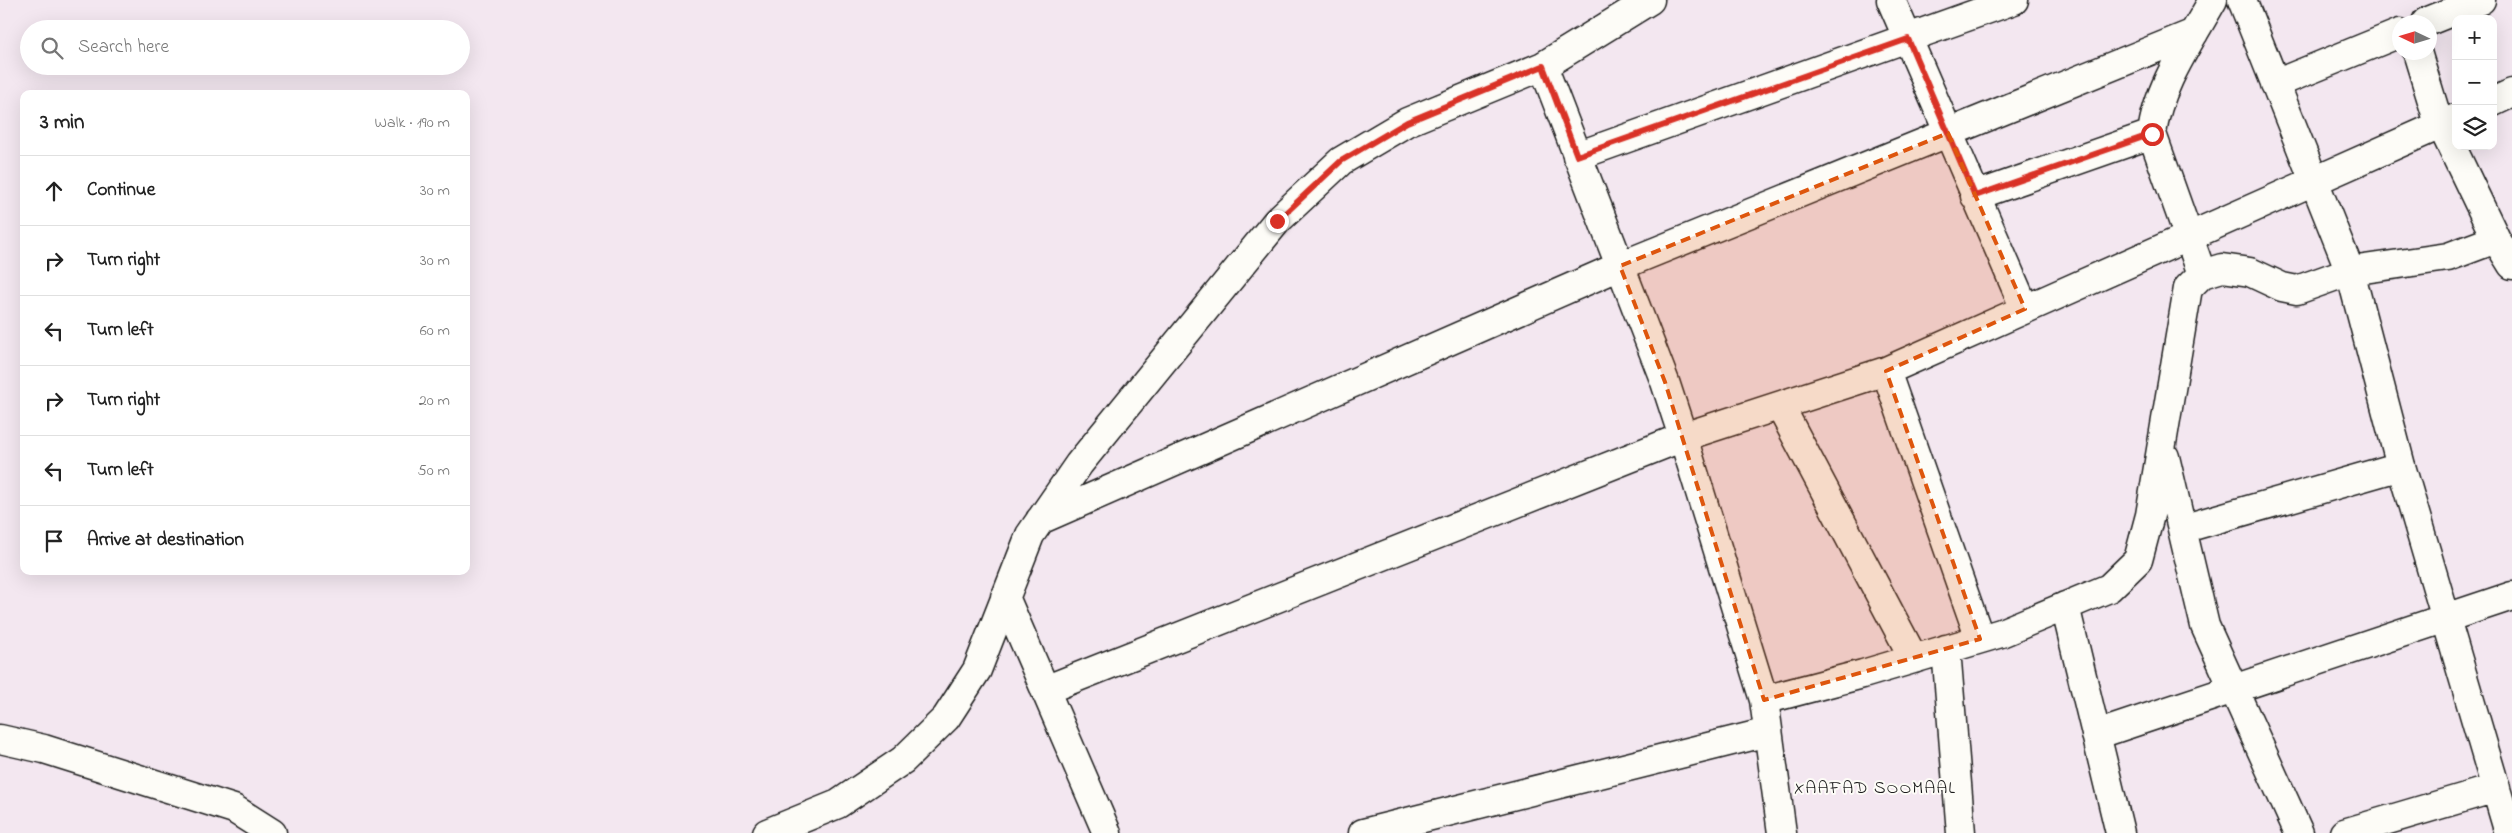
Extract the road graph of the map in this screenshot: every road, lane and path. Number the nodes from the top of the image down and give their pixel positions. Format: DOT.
graph roads {
  1 [pos="1650,0"];
  2 [pos="1891,0"];
  3 [pos="2014,0"];
  4 [pos="2213,0"];
  5 [pos="2426,0"];
  6 [pos="2481,0"];
  7 [pos="2251,3"];
  8 [pos="2423,15"];
  9 [pos="2437,18"];
  10 [pos="2194,33"];
  11 [pos="2392,36"];
  12 [pos="1908,39"];
  13 [pos="2421,60"];
  14 [pos="1543,66"];
  15 [pos="2275,84"];
  16 [pos="2512,93"];
  17 [pos="2497,100"];
  18 [pos="2448,122"];
  19 [pos="1948,133"];
  20 [pos="2152,134"];
  21 [pos="1577,156"];
  22 [pos="2314,181"];
  23 [pos="1975,196"];
  24 [pos="2189,236"];
  25 [pos="2496,239"];
  26 [pos="2512,265"];
  27 [pos="1620,266"];
  28 [pos="2350,271"];
  29 [pos="2202,274"];
  30 [pos="2024,309"];
  31 [pos="1886,371"];
  32 [pos="1780,406"];
  33 [pos="1683,437"];
  34 [pos="2162,444"];
  35 [pos="2401,466"];
  36 [pos="1040,520"];
  37 [pos="2182,529"];
  38 [pos="2512,596"];
  39 [pos="1004,597"];
  40 [pos="2064,606"];
  41 [pos="2446,618"];
  42 [pos="1980,639"];
  43 [pos="1946,649"];
  44 [pos="1914,659"];
  45 [pos="2234,689"];
  46 [pos="1045,690"];
  47 [pos="1764,700"];
  48 [pos="1768,732"];
  49 [pos="2096,735"];
  50 [pos="0,739"];
  51 [pos="2496,788"];
  52 [pos="272,833"];
  53 [pos="767,833"];
  54 [pos="1108,833"];
  55 [pos="1363,833"];
  56 [pos="1782,833"];
  57 [pos="1961,833"];
  58 [pos="2120,833"];
  59 [pos="2299,833"];
  60 [pos="2344,833"];
  61 [pos="2509,833"];
  1 -- 14 [label="street"];
  2 -- 12 [label="street"];
  3 -- 12 [label="street"];
  4 -- 10 [label="street"];
  5 -- 8 [label="street"];
  6 -- 9 [label="street"];
  7 -- 15 [label="street"];
  10 -- 19 [label="street"];
  10 -- 20 [label="street"];
  11 -- 15 [label="street"];
  12 -- 19 [label="street"];
  12 -- 21 [label="street"];
  13 -- 18 [label="street"];
  14 -- 21 [label="street"];
  14 -- 36 [label="street"];
  15 -- 22 [label="street"];
  16 -- 17 [label="street"];
  18 -- 22 [label="street"];
  18 -- 25 [label="street"];
  19 -- 23 [label="street"];
  19 -- 27 [label="street"];
  20 -- 23 [label="street"];
  20 -- 24 [label="street"];
  21 -- 27 [label="street"];
  22 -- 24 [label="street"];
  22 -- 28 [label="street"];
  23 -- 30 [label="street"];
  24 -- 29 [label="street"];
  24 -- 30 [label="street"];
  25 -- 26 [label="street"];
  25 -- 28 [label="street"];
  27 -- 33 [label="street"];
  27 -- 36 [label="street"];
  28 -- 29 [label="street"];
  28 -- 35 [label="street"];
  29 -- 34 [label="street"];
  30 -- 31 [label="street"];
  31 -- 32 [label="street"];
  31 -- 42 [label="street"];
  32 -- 33 [label="street"];
  32 -- 44 [label="street"];
  33 -- 46 [label="street"];
  33 -- 47 [label="street"];
  34 -- 37 [label="street"];
  34 -- 40 [label="street"];
  35 -- 37 [label="street"];
  35 -- 41 [label="street"];
  36 -- 39 [label="street"];
  37 -- 45 [label="street"];
  38 -- 41 [label="street"];
  39 -- 46 [label="street"];
  39 -- 53 [label="street"];
  40 -- 42 [label="street"];
  40 -- 49 [label="street"];
  41 -- 45 [label="street"];
  41 -- 51 [label="street"];
  42 -- 43 [label="street"];
  43 -- 44 [label="street"];
  43 -- 57 [label="street"];
  44 -- 47 [label="street"];
  45 -- 49 [label="street"];
  45 -- 59 [label="street"];
  46 -- 54 [label="street"];
  47 -- 48 [label="street"];
  48 -- 55 [label="street"];
  48 -- 56 [label="street"];
  49 -- 58 [label="street"];
  50 -- 52 [label="street"];
  51 -- 60 [label="street"];
  51 -- 61 [label="street"];
}
